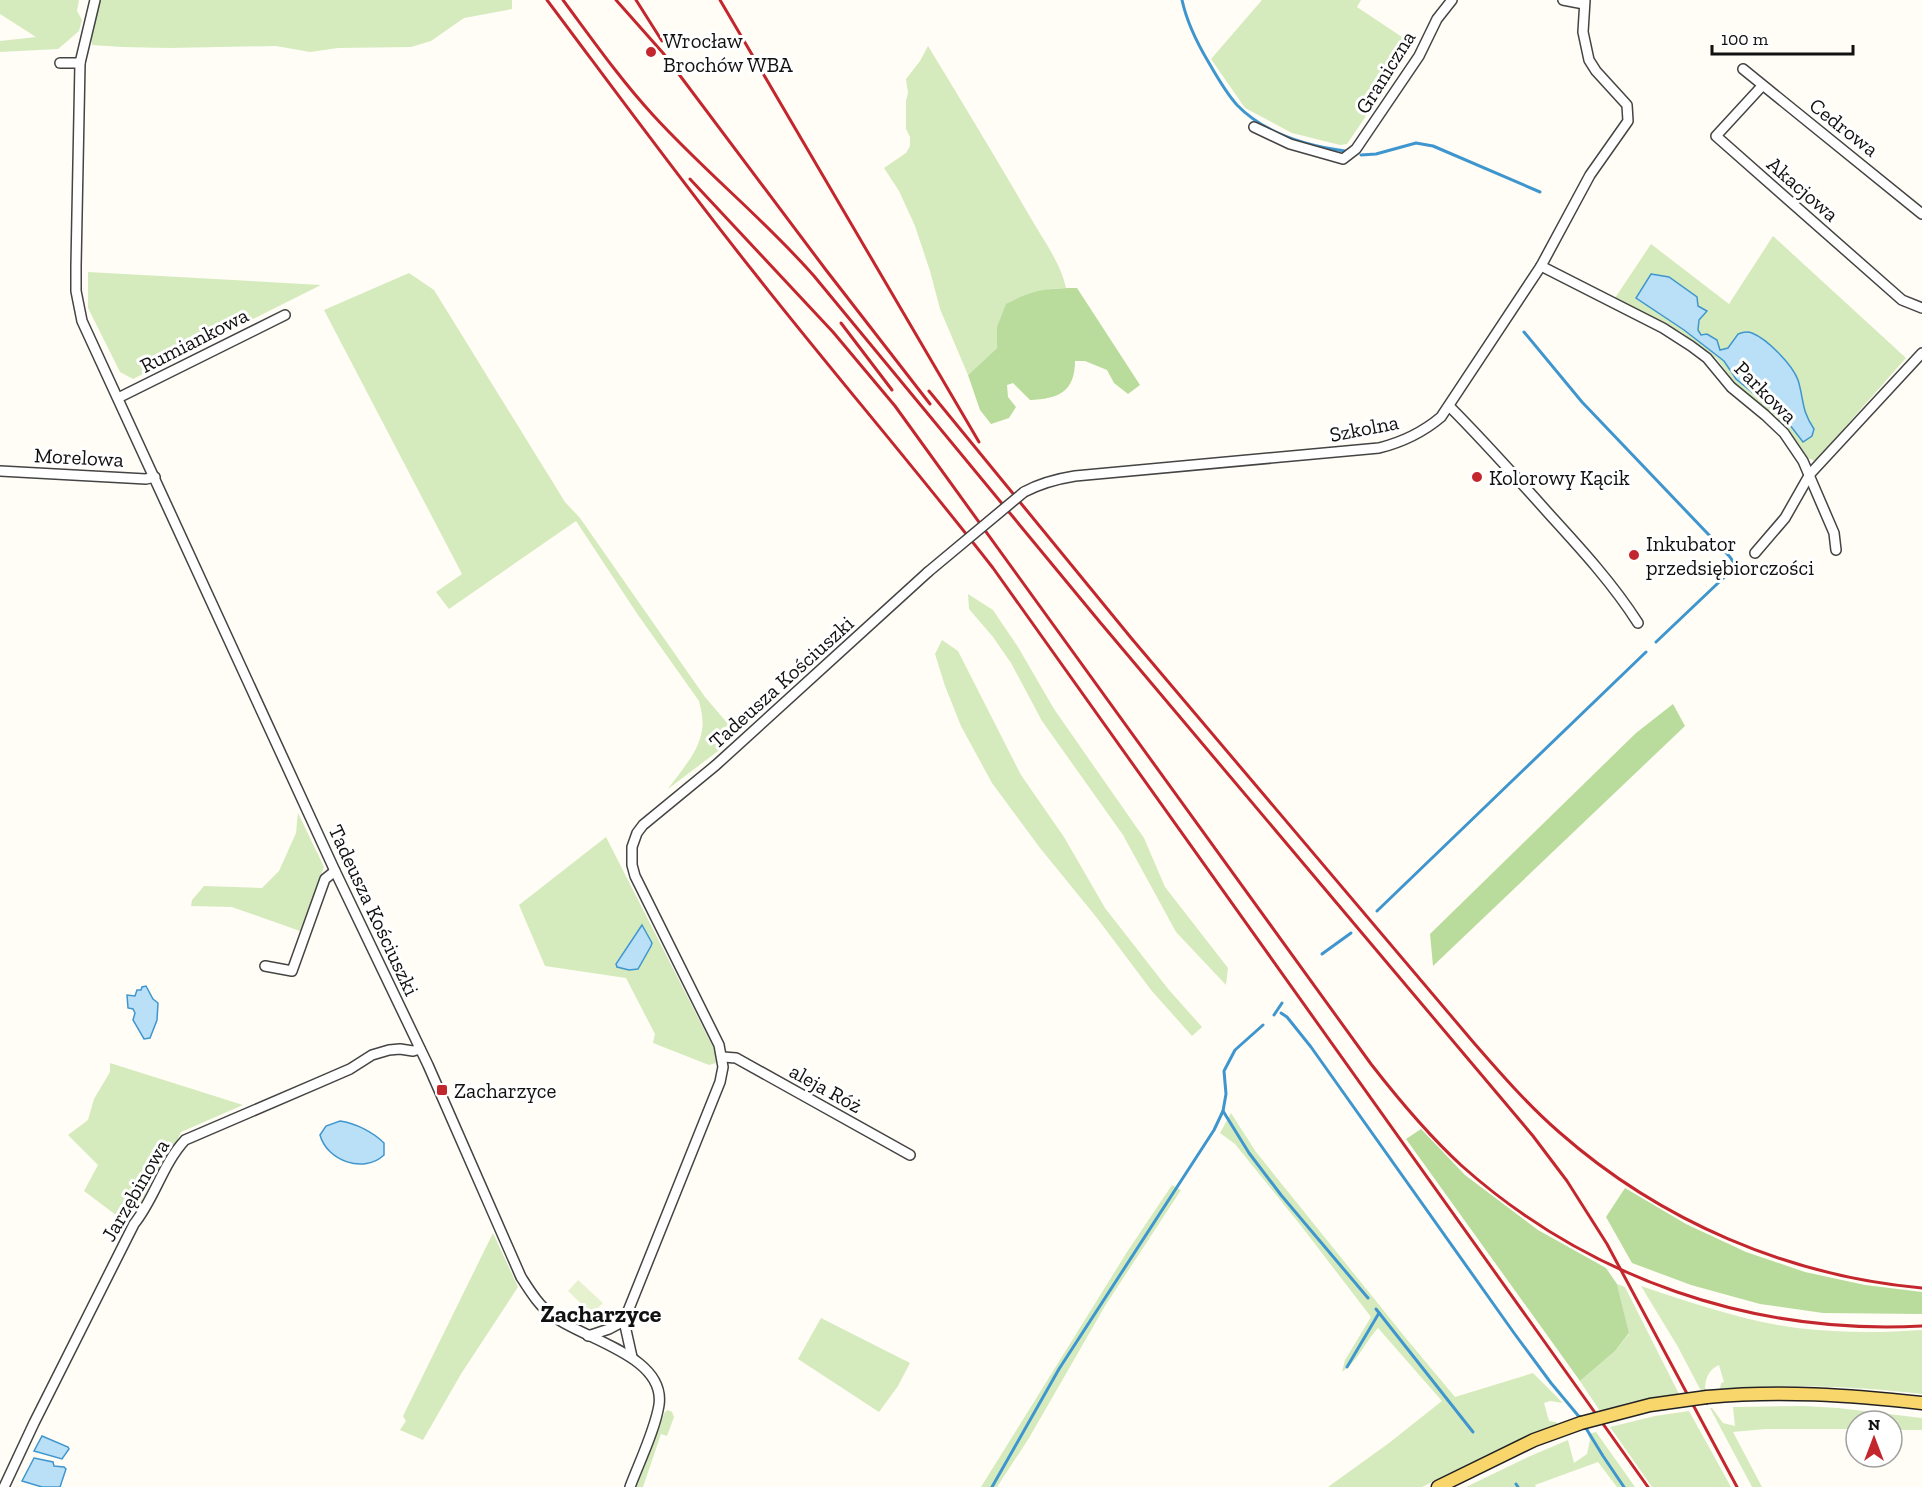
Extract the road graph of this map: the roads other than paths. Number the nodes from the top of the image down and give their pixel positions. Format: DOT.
graph roads {
  1 [pos="95,0"];
  2 [pos="1452,0"];
  3 [pos="1563,0"];
  4 [pos="1585,2"];
  5 [pos="60,63"];
  6 [pos="80,63"];
  7 [pos="1743,69"];
  8 [pos="1762,86"];
  9 [pos="1254,127"];
  10 [pos="1922,214"];
  11 [pos="1541,266"];
  12 [pos="1922,308"];
  13 [pos="285,315"];
  14 [pos="1922,353"];
  15 [pos="118,398"];
  16 [pos="1449,406"];
  17 [pos="0,471"];
  18 [pos="1810,474"];
  19 [pos="155,477"];
  20 [pos="1836,550"];
  21 [pos="1755,553"];
  22 [pos="885,611"];
  23 [pos="1638,623"];
  24 [pos="335,871"];
  25 [pos="265,966"];
  26 [pos="420,1049"];
  27 [pos="723,1057"];
  28 [pos="910,1155"];
  29 [pos="624,1321"];
  30 [pos="588,1336"];
  31 [pos="632,1357"];
  32 [pos="1922,1403"];
  33 [pos="4,1487"];
  34 [pos="630,1487"];
  35 [pos="1438,1487"];
  1 -- 6 [label="street, Tadeusza Kościuszki"];
  2 -- 9 [label="street, Graniczna"];
  3 -- 4 [label="street"];
  4 -- 11 [label="street, Szkolna"];
  5 -- 6 [label="street"];
  6 -- 15 [label="street, Tadeusza Kościuszki"];
  7 -- 8 [label="street, Cedrowa"];
  8 -- 10 [label="street, Cedrowa"];
  8 -- 12 [label="street, Akacjowa"];
  11 -- 16 [label="street, Szkolna"];
  11 -- 18 [label="street, Parkowa"];
  13 -- 15 [label="street, Rumiankowa"];
  14 -- 18 [label="street"];
  15 -- 19 [label="street, Tadeusza Kościuszki"];
  16 -- 22 [label="street, Szkolna, bridge"];
  16 -- 23 [label="street"];
  17 -- 19 [label="street, Morelowa"];
  18 -- 20 [label="street, Parkowa"];
  18 -- 21 [label="street"];
  19 -- 24 [label="street, Tadeusza Kościuszki"];
  22 -- 27 [label="street, Tadeusza Kościuszki"];
  24 -- 25 [label="street"];
  24 -- 26 [label="street, Tadeusza Kościuszki"];
  26 -- 30 [label="street, Tadeusza Kościuszki"];
  26 -- 33 [label="street, Jarzębinowa"];
  27 -- 28 [label="street, aleja Róż"];
  27 -- 29 [label="street"];
  29 -- 30 [label="street"];
  29 -- 31 [label="street"];
  30 -- 31 [label="street, Tadeusza Kościuszki"];
  31 -- 34 [label="street, Tadeusza Kościuszki"];
  32 -- 35 [label="main road, bridge"];
}
